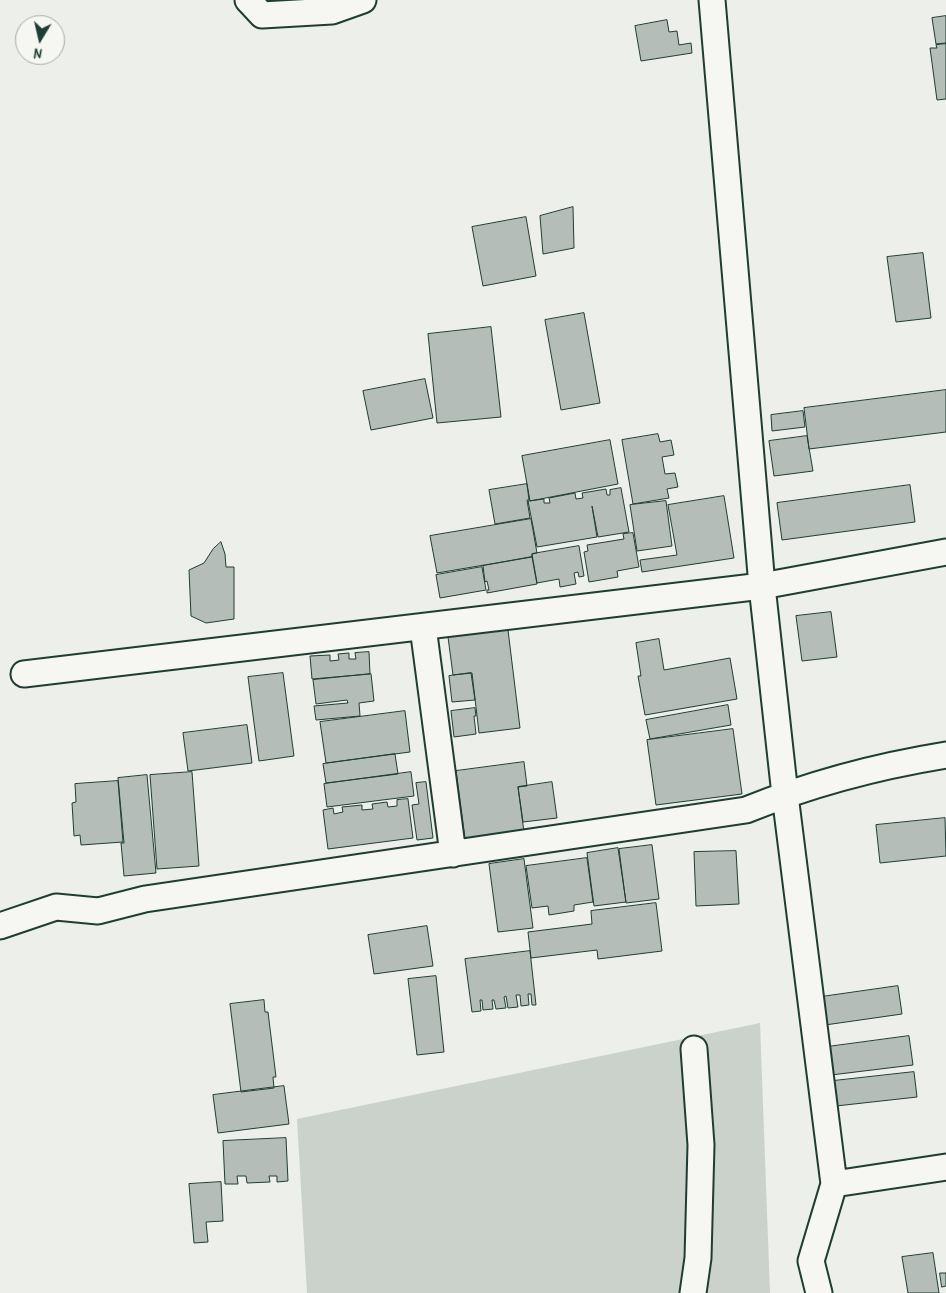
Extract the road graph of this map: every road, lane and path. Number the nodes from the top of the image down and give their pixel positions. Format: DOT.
graph roads {
  1 [pos="248,0"];
  2 [pos="363,0"];
  3 [pos="712,0"];
  4 [pos="946,552"];
  5 [pos="762,586"];
  6 [pos="423,627"];
  7 [pos="24,674"];
  8 [pos="946,755"];
  9 [pos="785,795"];
  10 [pos="453,854"];
  11 [pos="0,926"];
  12 [pos="694,1049"];
  13 [pos="946,1167"];
  14 [pos="834,1184"];
  15 [pos="693,1293"];
  16 [pos="819,1293"];
  1 -- 2 [label="street"];
  3 -- 5 [label="street"];
  4 -- 5 [label="street"];
  5 -- 6 [label="street"];
  5 -- 9 [label="street"];
  6 -- 7 [label="street"];
  6 -- 10 [label="street"];
  8 -- 9 [label="street"];
  9 -- 10 [label="street"];
  9 -- 14 [label="street"];
  10 -- 11 [label="street"];
  12 -- 15 [label="street"];
  13 -- 14 [label="street"];
  14 -- 16 [label="street"];
}
